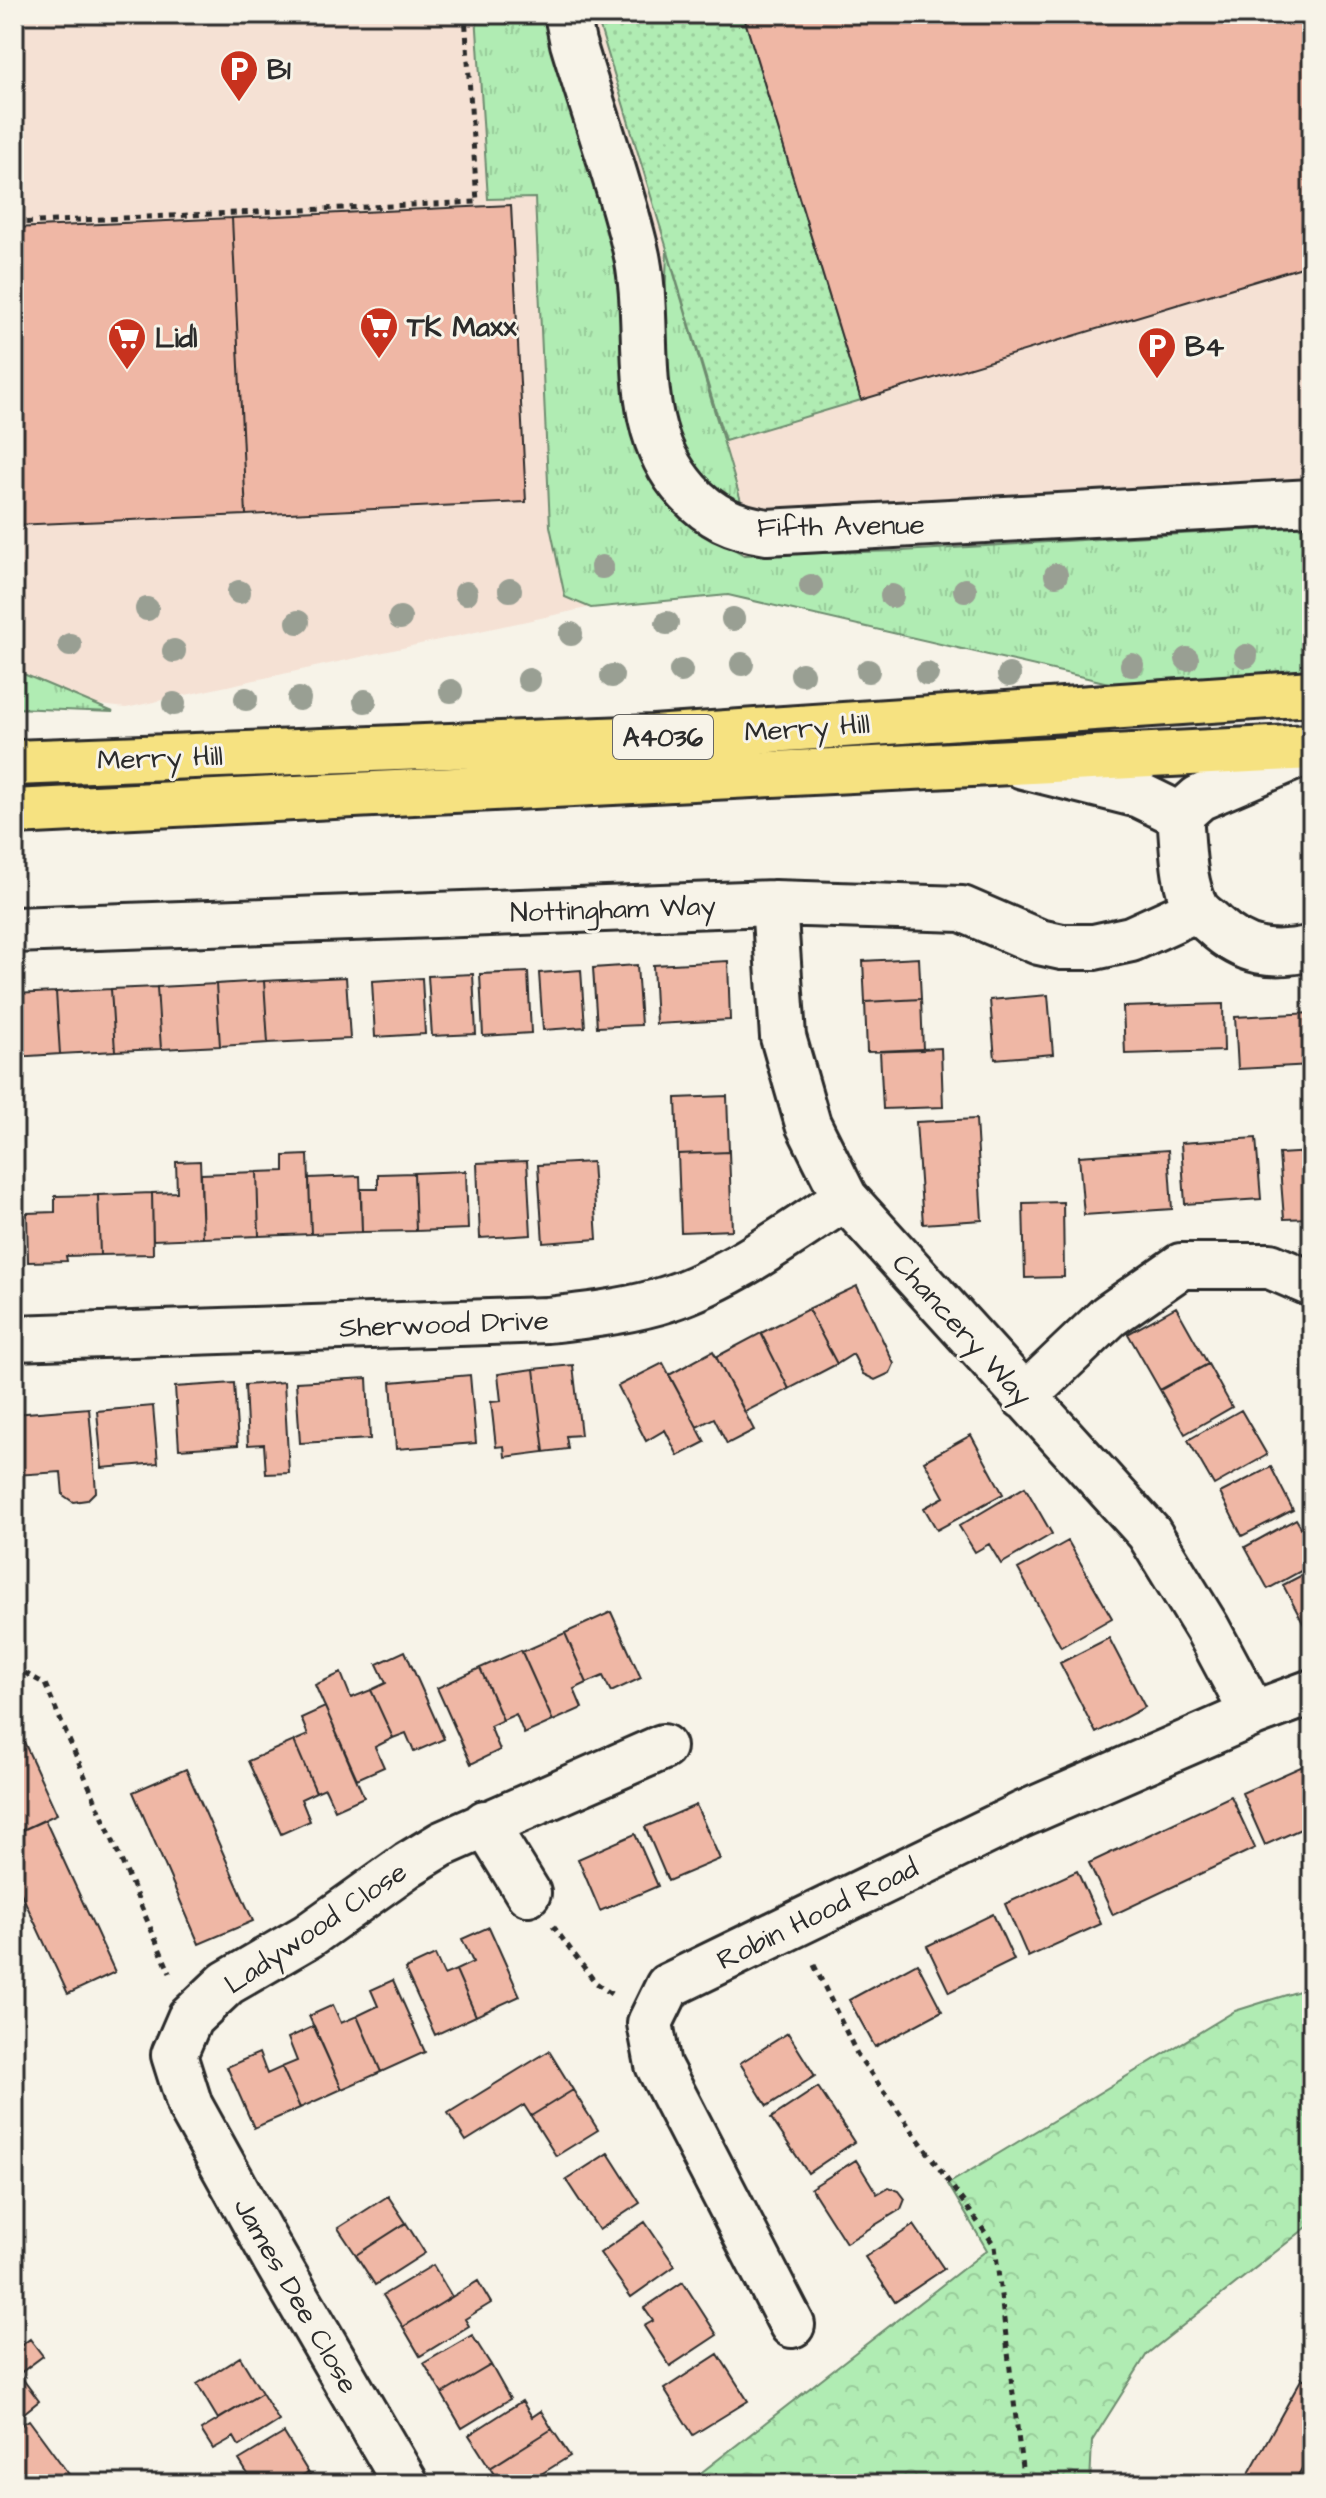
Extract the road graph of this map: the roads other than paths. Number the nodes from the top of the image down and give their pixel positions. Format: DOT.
graph roads {
  1 [pos="567,14"];
  2 [pos="1312,502"];
  3 [pos="1312,693"];
  4 [pos="1312,749"];
  5 [pos="14,763"];
  6 [pos="1010,763"];
  7 [pos="15,811"];
  8 [pos="1180,815"];
  9 [pos="774,903"];
  10 [pos="1197,909"];
  11 [pos="14,930"];
  12 [pos="1312,948"];
  13 [pos="845,1198"];
  14 [pos="1312,1284"];
  15 [pos="14,1338"];
  16 [pos="1024,1397"];
  17 [pos="1312,1692"];
  18 [pos="1253,1714"];
  19 [pos="663,1747"];
  20 [pos="485,1823"];
  21 [pos="528,1893"];
  22 [pos="190,2106"];
  23 [pos="792,2325"];
  24 [pos="406,2484"];
  1 -- 2 [label="street, Fifth Avenue"];
  3 -- 5 [label="highway, Merry Hill / A4036"];
  4 -- 6 [label="highway, Merry Hill / A4036"];
  4 -- 8 [label="street"];
  6 -- 7 [label="highway, Merry Hill / A4036"];
  6 -- 8 [label="street"];
  8 -- 10 [label="street"];
  9 -- 10 [label="street, Nottingham Way"];
  9 -- 11 [label="street, Nottingham Way"];
  9 -- 13 [label="street, Chancery Way"];
  10 -- 12 [label="street"];
  13 -- 15 [label="street, Sherwood Drive"];
  13 -- 16 [label="street, Chancery Way"];
  14 -- 16 [label="street"];
  16 -- 18 [label="street, Chancery Way"];
  17 -- 18 [label="street, Robin Hood Road"];
  18 -- 23 [label="street, Robin Hood Road"];
  19 -- 20 [label="street, Ladywood Close"];
  20 -- 21 [label="street"];
  20 -- 22 [label="street, Ladywood Close"];
  22 -- 24 [label="street, James Dee Close"];
}
